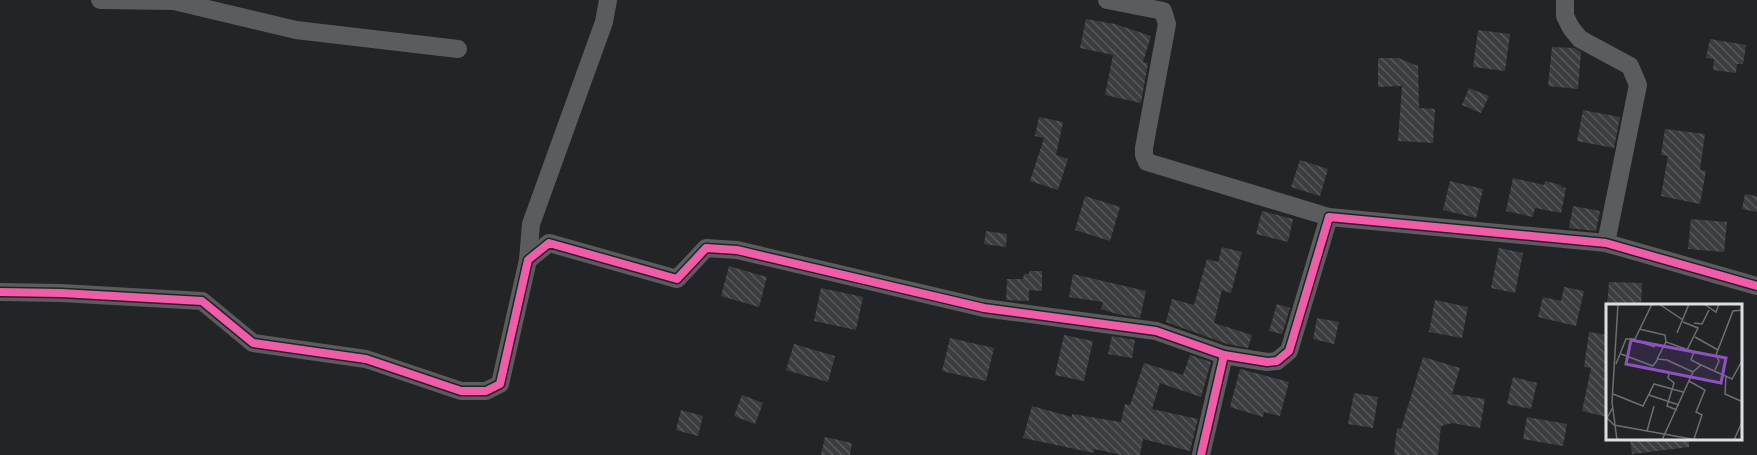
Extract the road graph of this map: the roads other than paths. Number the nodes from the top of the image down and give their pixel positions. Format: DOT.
graph roads {
  1 [pos="100,0"];
  2 [pos="608,0"];
  3 [pos="1107,0"];
  4 [pos="1565,0"];
  5 [pos="458,49"];
  6 [pos="1329,217"];
  7 [pos="1606,243"];
  8 [pos="528,260"];
  9 [pos="1757,285"];
  10 [pos="0,292"];
  11 [pos="1224,355"];
  12 [pos="1201,455"];
  1 -- 5 [label="street"];
  2 -- 8 [label="street"];
  3 -- 6 [label="street"];
  4 -- 7 [label="street"];
  6 -- 7 [label="street"];
  6 -- 11 [label="street"];
  7 -- 9 [label="street"];
  8 -- 10 [label="street"];
  8 -- 11 [label="street"];
  11 -- 12 [label="street"];
}
